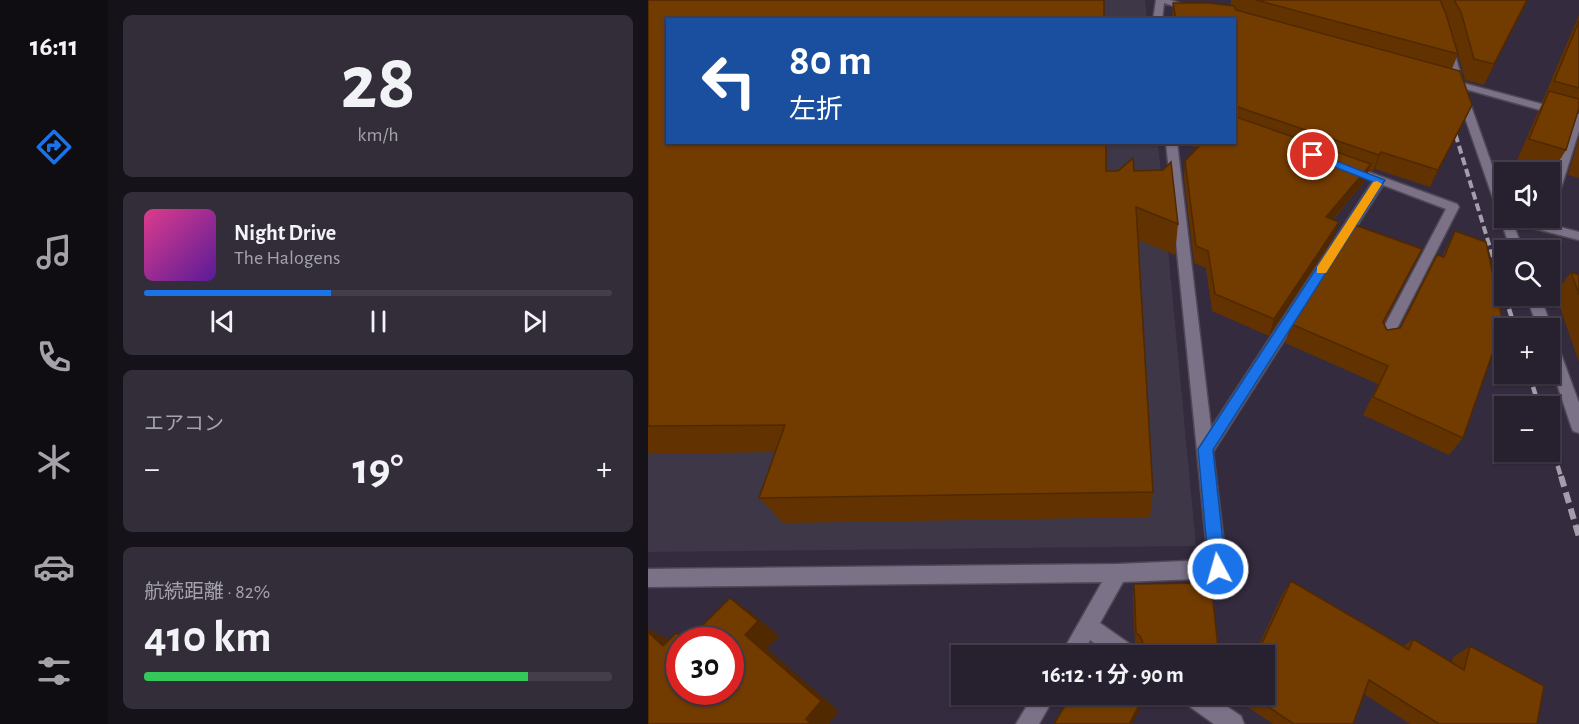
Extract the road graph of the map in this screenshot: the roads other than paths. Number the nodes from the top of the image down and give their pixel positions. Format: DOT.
graph roads {
  1 [pos="1160,0"];
  2 [pos="1157,18"];
  3 [pos="1223,18"];
  4 [pos="1236,22"];
  5 [pos="1245,24"];
  6 [pos="1444,34"];
  7 [pos="1438,78"];
  8 [pos="1458,84"];
  9 [pos="1578,118"];
  10 [pos="1171,144"];
  11 [pos="1340,165"];
  12 [pos="1560,173"];
  13 [pos="1380,180"];
  14 [pos="1494,185"];
  15 [pos="1560,228"];
  16 [pos="1579,236"];
  17 [pos="1383,342"];
  18 [pos="1560,372"];
  19 [pos="1579,426"];
  20 [pos="1206,449"];
  21 [pos="1118,573"];
  22 [pos="648,578"];
  23 [pos="1088,627"];
  24 [pos="1077,645"];
  25 [pos="1114,645"];
  26 [pos="1039,705"];
  27 [pos="1205,705"];
  28 [pos="1027,724"];
  29 [pos="1233,724"];
  1 -- 2 [label="street"];
  1 -- 3 [label="street"];
  4 -- 5 [label="street"];
  6 -- 8 [label="street"];
  7 -- 8 [label="street"];
  8 -- 9 [label="street"];
  8 -- 14 [label="street"];
  9 -- 12 [label="street"];
  10 -- 20 [label="street"];
  11 -- 13 [label="street"];
  13 -- 17 [label="street"];
  13 -- 20 [label="street"];
  15 -- 16 [label="street"];
  18 -- 19 [label="street"];
  20 -- 21 [label="street"];
  21 -- 22 [label="street"];
  21 -- 23 [label="street"];
  23 -- 24 [label="street"];
  23 -- 25 [label="street"];
  26 -- 28 [label="street"];
  27 -- 29 [label="street"];
}
